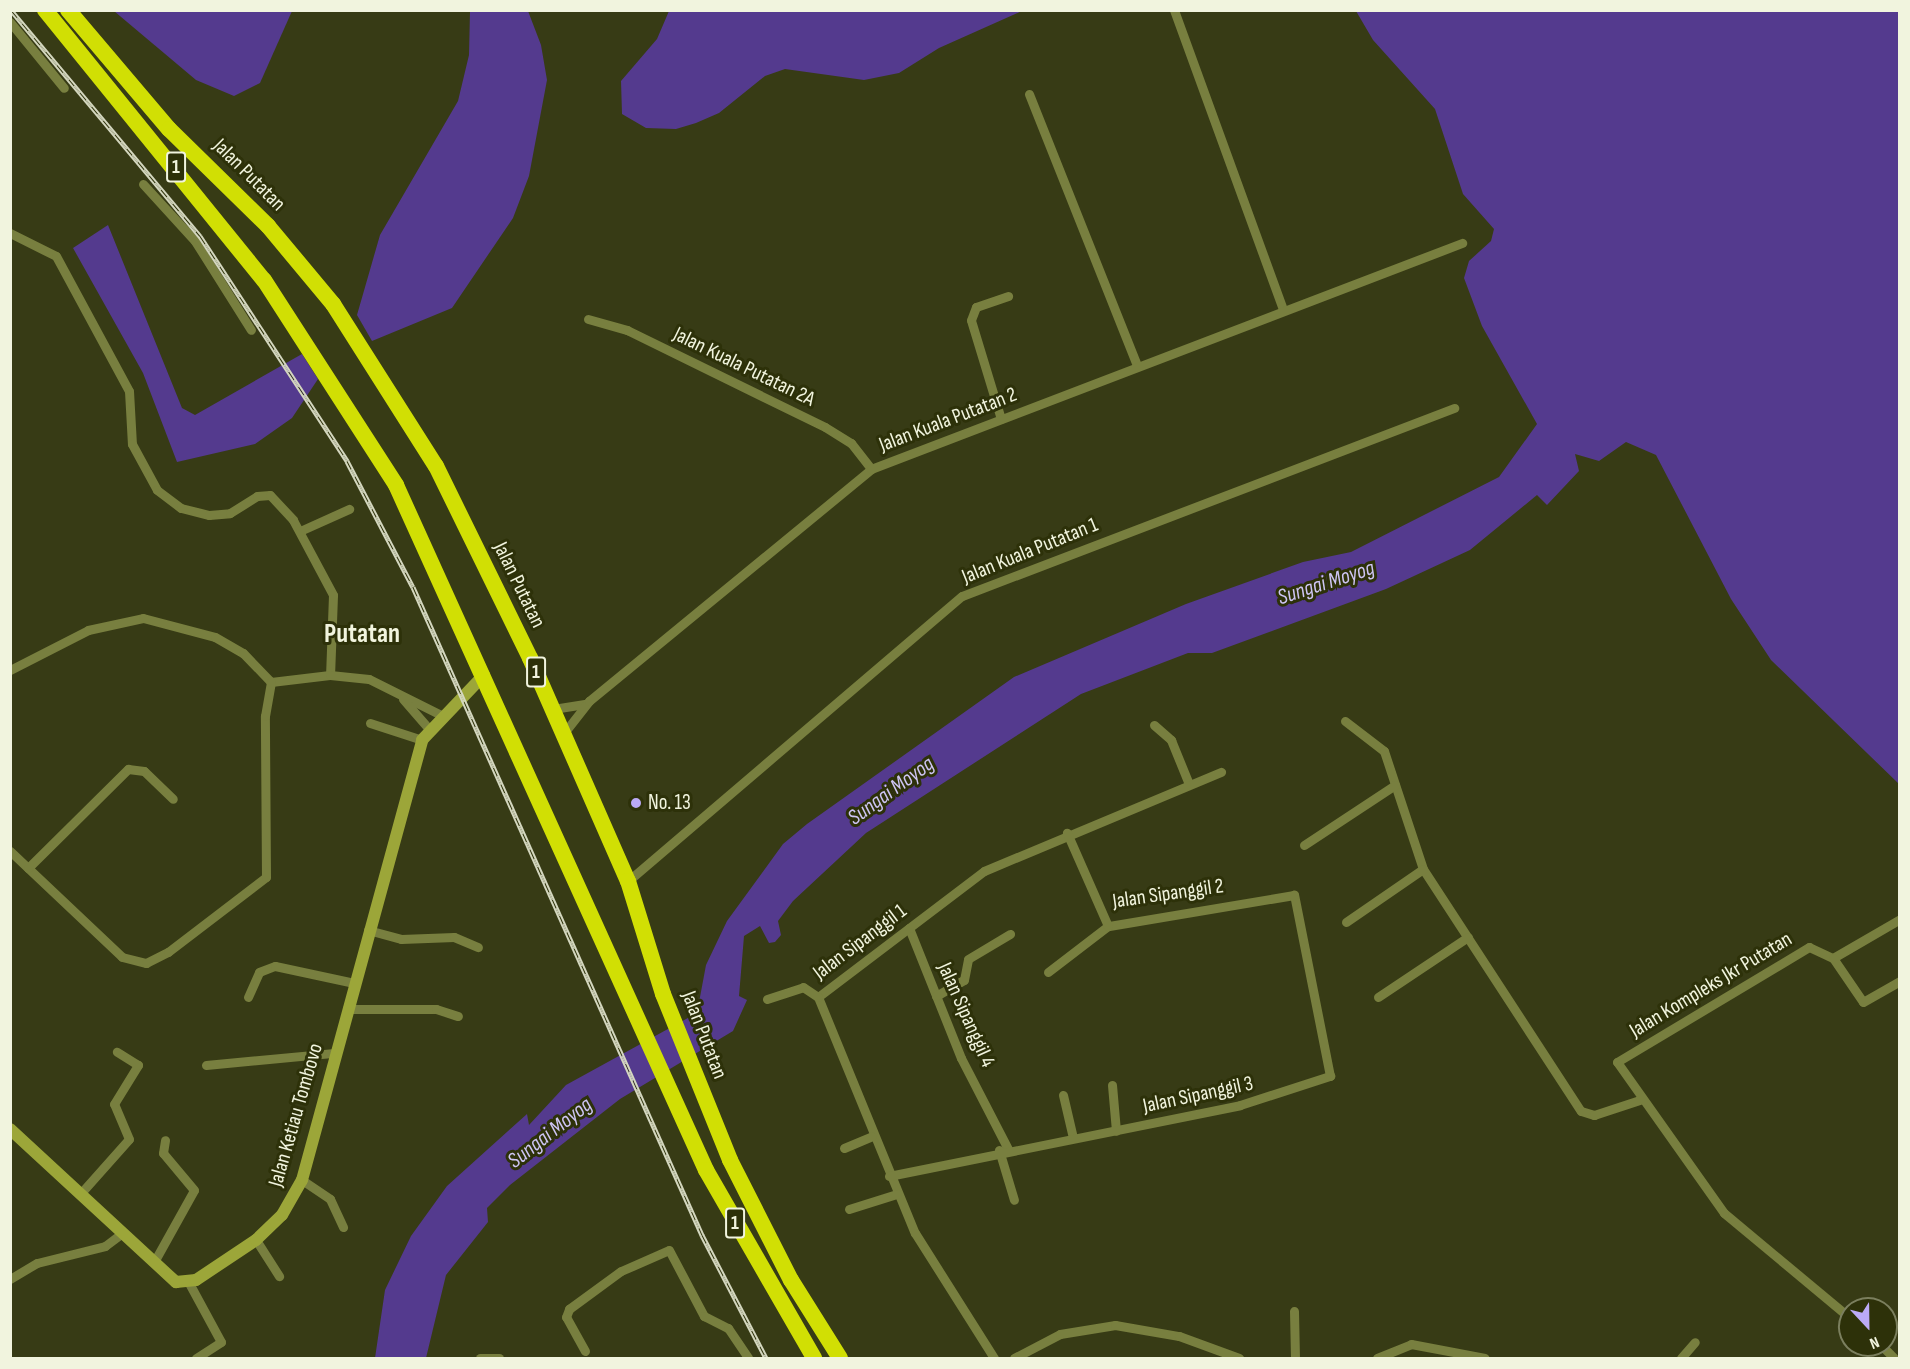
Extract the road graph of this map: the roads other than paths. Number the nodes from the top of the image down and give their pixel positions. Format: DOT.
graph roads {
  1 [pos="45,10"];
  2 [pos="68,10"];
  3 [pos="1174,10"];
  4 [pos="10,22"];
  5 [pos="117,65"];
  6 [pos="64,88"];
  7 [pos="114,91"];
  8 [pos="1029,94"];
  9 [pos="143,184"];
  10 [pos="10,233"];
  11 [pos="1462,243"];
  12 [pos="1008,296"];
  13 [pos="1283,310"];
  14 [pos="588,319"];
  15 [pos="251,330"];
  16 [pos="1137,366"];
  17 [pos="1455,408"];
  18 [pos="1001,419"];
  19 [pos="871,469"];
  20 [pos="349,509"];
  21 [pos="300,531"];
  22 [pos="10,670"];
  23 [pos="330,675"];
  24 [pos="484,675"];
  25 [pos="271,682"];
  26 [pos="401,696"];
  27 [pos="464,698"];
  28 [pos="495,700"];
  29 [pos="585,704"];
  30 [pos="553,709"];
  31 [pos="441,715"];
  32 [pos="1345,721"];
  33 [pos="370,723"];
  34 [pos="1154,725"];
  35 [pos="564,733"];
  36 [pos="426,735"];
  37 [pos="1221,772"];
  38 [pos="1190,784"];
  39 [pos="1395,785"];
  40 [pos="173,799"];
  41 [pos="1067,833"];
  42 [pos="1304,845"];
  43 [pos="10,851"];
  44 [pos="652,856"];
  45 [pos="618,860"];
  46 [pos="28,868"];
  47 [pos="1423,869"];
  48 [pos="628,881"];
  49 [pos="1294,895"];
  50 [pos="1899,919"];
  51 [pos="1346,922"];
  52 [pos="1108,926"];
  53 [pos="909,928"];
  54 [pos="368,930"];
  55 [pos="1010,934"];
  56 [pos="1468,937"];
  57 [pos="478,947"];
  58 [pos="1833,958"];
  59 [pos="1048,972"];
  60 [pos="1899,981"];
  61 [pos="354,983"];
  62 [pos="936,996"];
  63 [pos="248,997"];
  64 [pos="818,997"];
  65 [pos="1378,997"];
  66 [pos="767,999"];
  67 [pos="347,1009"];
  68 [pos="458,1016"];
  69 [pos="117,1052"];
  70 [pos="334,1053"];
  71 [pos="206,1065"];
  72 [pos="1112,1085"];
  73 [pos="1063,1095"];
  74 [pos="1640,1100"];
  75 [pos="10,1129"];
  76 [pos="1116,1131"];
  77 [pos="872,1136"];
  78 [pos="1073,1138"];
  79 [pos="165,1140"];
  80 [pos="844,1148"];
  81 [pos="1004,1149"];
  82 [pos="889,1176"];
  83 [pos="302,1180"];
  84 [pos="81,1193"];
  85 [pos="897,1194"];
  86 [pos="1014,1200"];
  87 [pos="849,1209"];
  88 [pos="343,1227"];
  89 [pos="122,1233"];
  90 [pos="256,1240"];
  91 [pos="153,1262"];
  92 [pos="279,1276"];
  93 [pos="10,1279"];
  94 [pos="189,1283"];
  95 [pos="1838,1308"];
  96 [pos="1294,1311"];
  97 [pos="1695,1342"];
  98 [pos="585,1351"];
  99 [pos="196,1359"];
  100 [pos="480,1359"];
  101 [pos="499,1359"];
  102 [pos="748,1359"];
  103 [pos="814,1359"];
  104 [pos="840,1359"];
  105 [pos="994,1359"];
  106 [pos="1014,1359"];
  107 [pos="1239,1359"];
  108 [pos="1295,1359"];
  109 [pos="1377,1359"];
  110 [pos="1485,1359"];
  111 [pos="1681,1359"];
  1 -- 7 [label="highway, 1"];
  2 -- 5 [label="highway, Jalan Putatan / 1"];
  3 -- 13 [label="street"];
  4 -- 6 [label="street"];
  5 -- 7 [label="highway"];
  5 -- 30 [label="highway, Jalan Putatan / 1"];
  7 -- 24 [label="highway, 1"];
  8 -- 16 [label="street"];
  9 -- 15 [label="street"];
  10 -- 21 [label="street"];
  11 -- 13 [label="street, Jalan Kuala Putatan 2"];
  12 -- 18 [label="street"];
  13 -- 16 [label="street, Jalan Kuala Putatan 2"];
  14 -- 19 [label="street, Jalan Kuala Putatan 2A"];
  16 -- 18 [label="street, Jalan Kuala Putatan 2"];
  17 -- 44 [label="street, Jalan Kuala Putatan 1"];
  18 -- 19 [label="street, Jalan Kuala Putatan 2"];
  19 -- 29 [label="street, Jalan Kuala Putatan 2"];
  20 -- 21 [label="street"];
  21 -- 23 [label="street"];
  22 -- 25 [label="street"];
  23 -- 25 [label="street"];
  23 -- 26 [label="street"];
  24 -- 27 [label="street, Jalan Ketiau Tombovo"];
  24 -- 28 [label="highway, 1"];
  25 -- 46 [label="street"];
  26 -- 31 [label="street"];
  26 -- 36 [label="street"];
  27 -- 28 [label="street"];
  27 -- 31 [label="street, Jalan Ketiau Tombovo"];
  28 -- 103 [label="highway, 1"];
  29 -- 30 [label="street"];
  29 -- 35 [label="street, Jalan Kuala Putatan 2"];
  30 -- 35 [label="highway, Jalan Putatan / 1"];
  31 -- 36 [label="street, Jalan Ketiau Tombovo"];
  32 -- 39 [label="street"];
  33 -- 36 [label="street"];
  34 -- 38 [label="street"];
  35 -- 45 [label="highway, Jalan Putatan / 1"];
  36 -- 54 [label="street, Jalan Ketiau Tombovo"];
  37 -- 38 [label="street, Jalan Sipanggil 1"];
  38 -- 41 [label="street, Jalan Sipanggil 1"];
  39 -- 42 [label="street"];
  39 -- 47 [label="street"];
  40 -- 46 [label="street"];
  41 -- 52 [label="street, Jalan Sipanggil 2"];
  41 -- 53 [label="street, Jalan Sipanggil 1"];
  43 -- 46 [label="street"];
  44 -- 45 [label="street"];
  44 -- 48 [label="street, Jalan Kuala Putatan 1"];
  45 -- 48 [label="highway, Jalan Putatan / 1"];
  47 -- 51 [label="street"];
  47 -- 56 [label="street"];
  48 -- 104 [label="highway, Jalan Putatan / 1"];
  49 -- 52 [label="street, Jalan Sipanggil 2"];
  49 -- 76 [label="street, Jalan Sipanggil 3"];
  50 -- 58 [label="street"];
  52 -- 59 [label="street"];
  53 -- 62 [label="street, Jalan Sipanggil 4"];
  53 -- 64 [label="street, Jalan Sipanggil 1"];
  54 -- 57 [label="street"];
  54 -- 61 [label="street, Jalan Ketiau Tombovo"];
  55 -- 62 [label="street"];
  56 -- 65 [label="street"];
  56 -- 74 [label="street"];
  58 -- 60 [label="street"];
  58 -- 74 [label="street, Jalan Kompleks Jkr Putatan"];
  61 -- 63 [label="street"];
  61 -- 67 [label="street, Jalan Ketiau Tombovo"];
  62 -- 81 [label="street, Jalan Sipanggil 4"];
  64 -- 66 [label="street"];
  64 -- 77 [label="street, Jalan Sipanggil 1"];
  67 -- 68 [label="street"];
  67 -- 70 [label="street, Jalan Ketiau Tombovo"];
  69 -- 84 [label="street"];
  70 -- 71 [label="street"];
  70 -- 83 [label="street, Jalan Ketiau Tombovo"];
  72 -- 76 [label="street"];
  73 -- 78 [label="street"];
  74 -- 95 [label="street"];
  75 -- 84 [label="street"];
  76 -- 78 [label="street, Jalan Sipanggil 3"];
  77 -- 80 [label="street"];
  77 -- 82 [label="street, Jalan Sipanggil 1"];
  78 -- 81 [label="street, Jalan Sipanggil 3"];
  79 -- 91 [label="street"];
  81 -- 82 [label="street, Jalan Sipanggil 3"];
  81 -- 86 [label="street, Jalan Sipanggil 4"];
  82 -- 85 [label="street, Jalan Sipanggil 1"];
  83 -- 88 [label="street"];
  83 -- 90 [label="street, Jalan Ketiau Tombovo"];
  84 -- 89 [label="street"];
  85 -- 87 [label="street"];
  85 -- 105 [label="street, Jalan Sipanggil 1"];
  89 -- 91 [label="street"];
  89 -- 93 [label="street"];
  90 -- 92 [label="street"];
  90 -- 94 [label="street, Jalan Ketiau Tombovo"];
  91 -- 94 [label="street"];
  94 -- 99 [label="street"];
  96 -- 108 [label="street"];
  97 -- 111 [label="street"];
  98 -- 102 [label="street"];
  100 -- 101 [label="street"];
  106 -- 107 [label="street"];
  109 -- 110 [label="street"];
}
